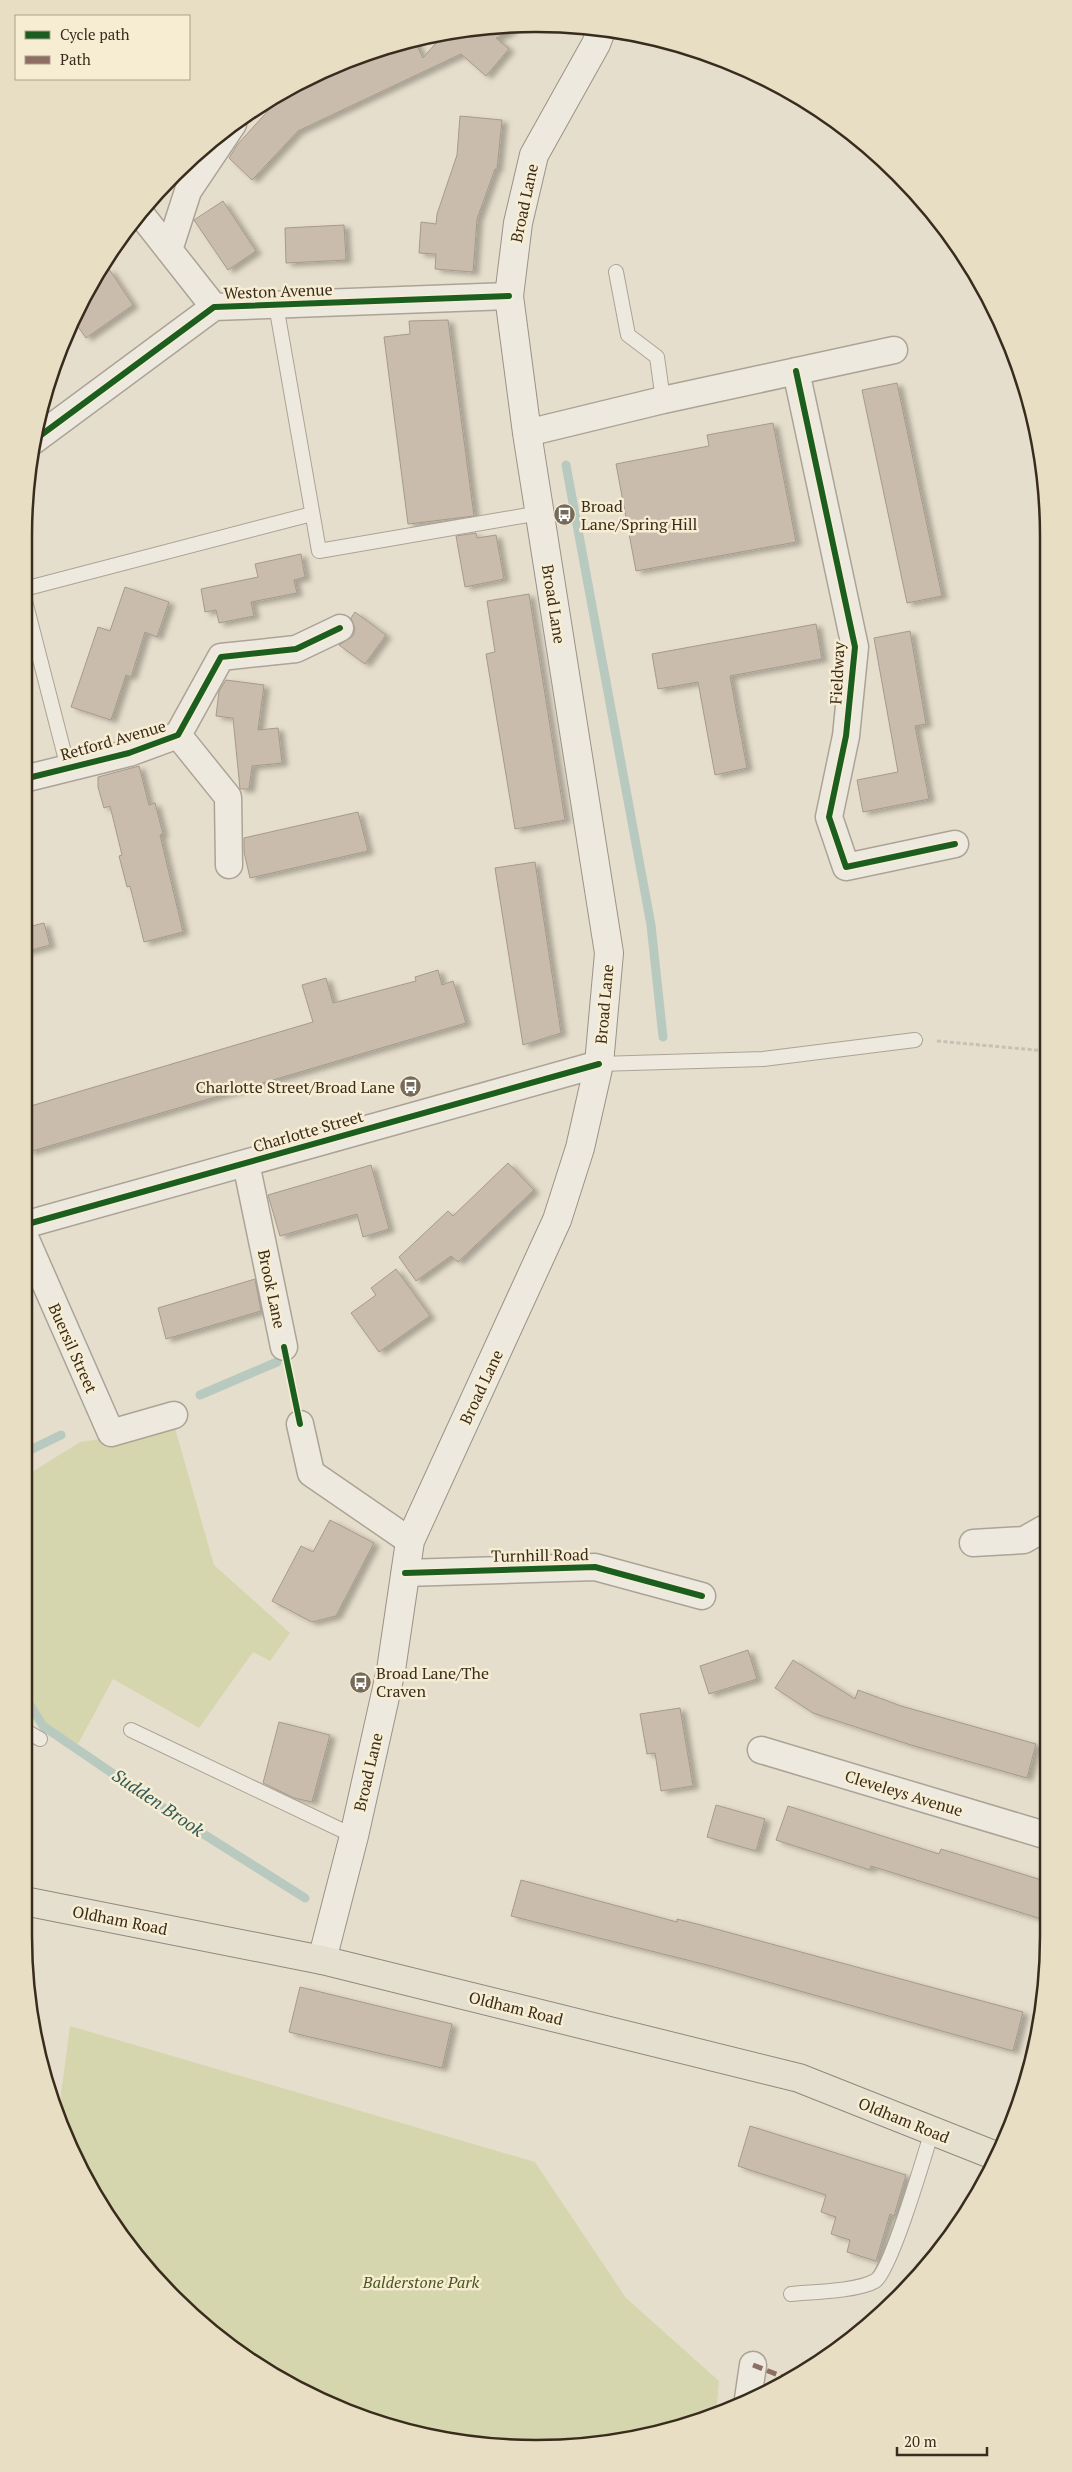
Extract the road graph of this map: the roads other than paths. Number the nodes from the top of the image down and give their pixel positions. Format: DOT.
graph roads {
  1 [pos="599,37"];
  2 [pos="219,145"];
  3 [pos="145,219"];
  4 [pos="169,250"];
  5 [pos="616,272"];
  6 [pos="509,296"];
  7 [pos="276,304"];
  8 [pos="214,307"];
  9 [pos="894,350"];
  10 [pos="796,371"];
  11 [pos="663,400"];
  12 [pos="527,433"];
  13 [pos="43,435"];
  14 [pos="540,513"];
  15 [pos="312,514"];
  16 [pos="32,587"];
  17 [pos="340,628"];
  18 [pos="32,629"];
  19 [pos="178,735"];
  20 [pos="68,768"];
  21 [pos="32,777"];
  22 [pos="955,844"];
  23 [pos="229,865"];
  24 [pos="914,1040"];
  25 [pos="599,1064"];
  26 [pos="246,1163"];
  27 [pos="32,1223"];
  28 [pos="32,1253"];
  29 [pos="284,1347"];
  30 [pos="174,1415"];
  31 [pos="300,1424"];
  32 [pos="1040,1531"];
  33 [pos="410,1541"];
  34 [pos="973,1543"];
  35 [pos="405,1573"];
  36 [pos="702,1596"];
  37 [pos="131,1730"];
  38 [pos="32,1734"];
  39 [pos="40,1739"];
  40 [pos="761,1750"];
  41 [pos="1040,1834"];
  42 [pos="354,1836"];
  43 [pos="32,1903"];
  44 [pos="322,1960"];
  45 [pos="932,2131"];
  46 [pos="990,2154"];
  47 [pos="791,2294"];
  48 [pos="753,2365"];
  49 [pos="749,2392"];
  1 -- 6 [label="main road, Broad Lane"];
  2 -- 4 [label="street"];
  3 -- 4 [label="street"];
  4 -- 8 [label="street"];
  5 -- 11 [label="lane"];
  6 -- 7 [label="street, Weston Avenue"];
  6 -- 12 [label="main road, Broad Lane"];
  7 -- 8 [label="street, Weston Avenue"];
  7 -- 15 [label="lane"];
  8 -- 13 [label="street, Weston Avenue"];
  9 -- 10 [label="street"];
  10 -- 11 [label="street"];
  10 -- 22 [label="street, Fieldway"];
  11 -- 12 [label="street"];
  12 -- 14 [label="main road, Broad Lane"];
  14 -- 15 [label="lane"];
  14 -- 25 [label="main road, Broad Lane"];
  15 -- 16 [label="lane"];
  17 -- 19 [label="street, Retford Avenue"];
  18 -- 20 [label="lane"];
  19 -- 20 [label="street, Retford Avenue"];
  19 -- 23 [label="street"];
  20 -- 21 [label="street, Retford Avenue"];
  24 -- 25 [label="lane"];
  25 -- 26 [label="street, Charlotte Street"];
  25 -- 33 [label="main road, Broad Lane"];
  26 -- 27 [label="street, Charlotte Street"];
  26 -- 29 [label="street, Brook Lane"];
  28 -- 30 [label="street, Buersil Street"];
  31 -- 33 [label="street"];
  32 -- 34 [label="street"];
  33 -- 35 [label="main road, Broad Lane"];
  35 -- 36 [label="street, Turnhill Road"];
  35 -- 42 [label="main road, Broad Lane"];
  37 -- 42 [label="lane"];
  38 -- 39 [label="lane"];
  40 -- 41 [label="street, Cleveleys Avenue"];
  42 -- 44 [label="main road, Broad Lane"];
  43 -- 44 [label="main road, Oldham Road"];
  44 -- 45 [label="main road, Oldham Road"];
  45 -- 46 [label="main road, Oldham Road"];
  45 -- 47 [label="lane"];
  48 -- 49 [label="street"];
}
